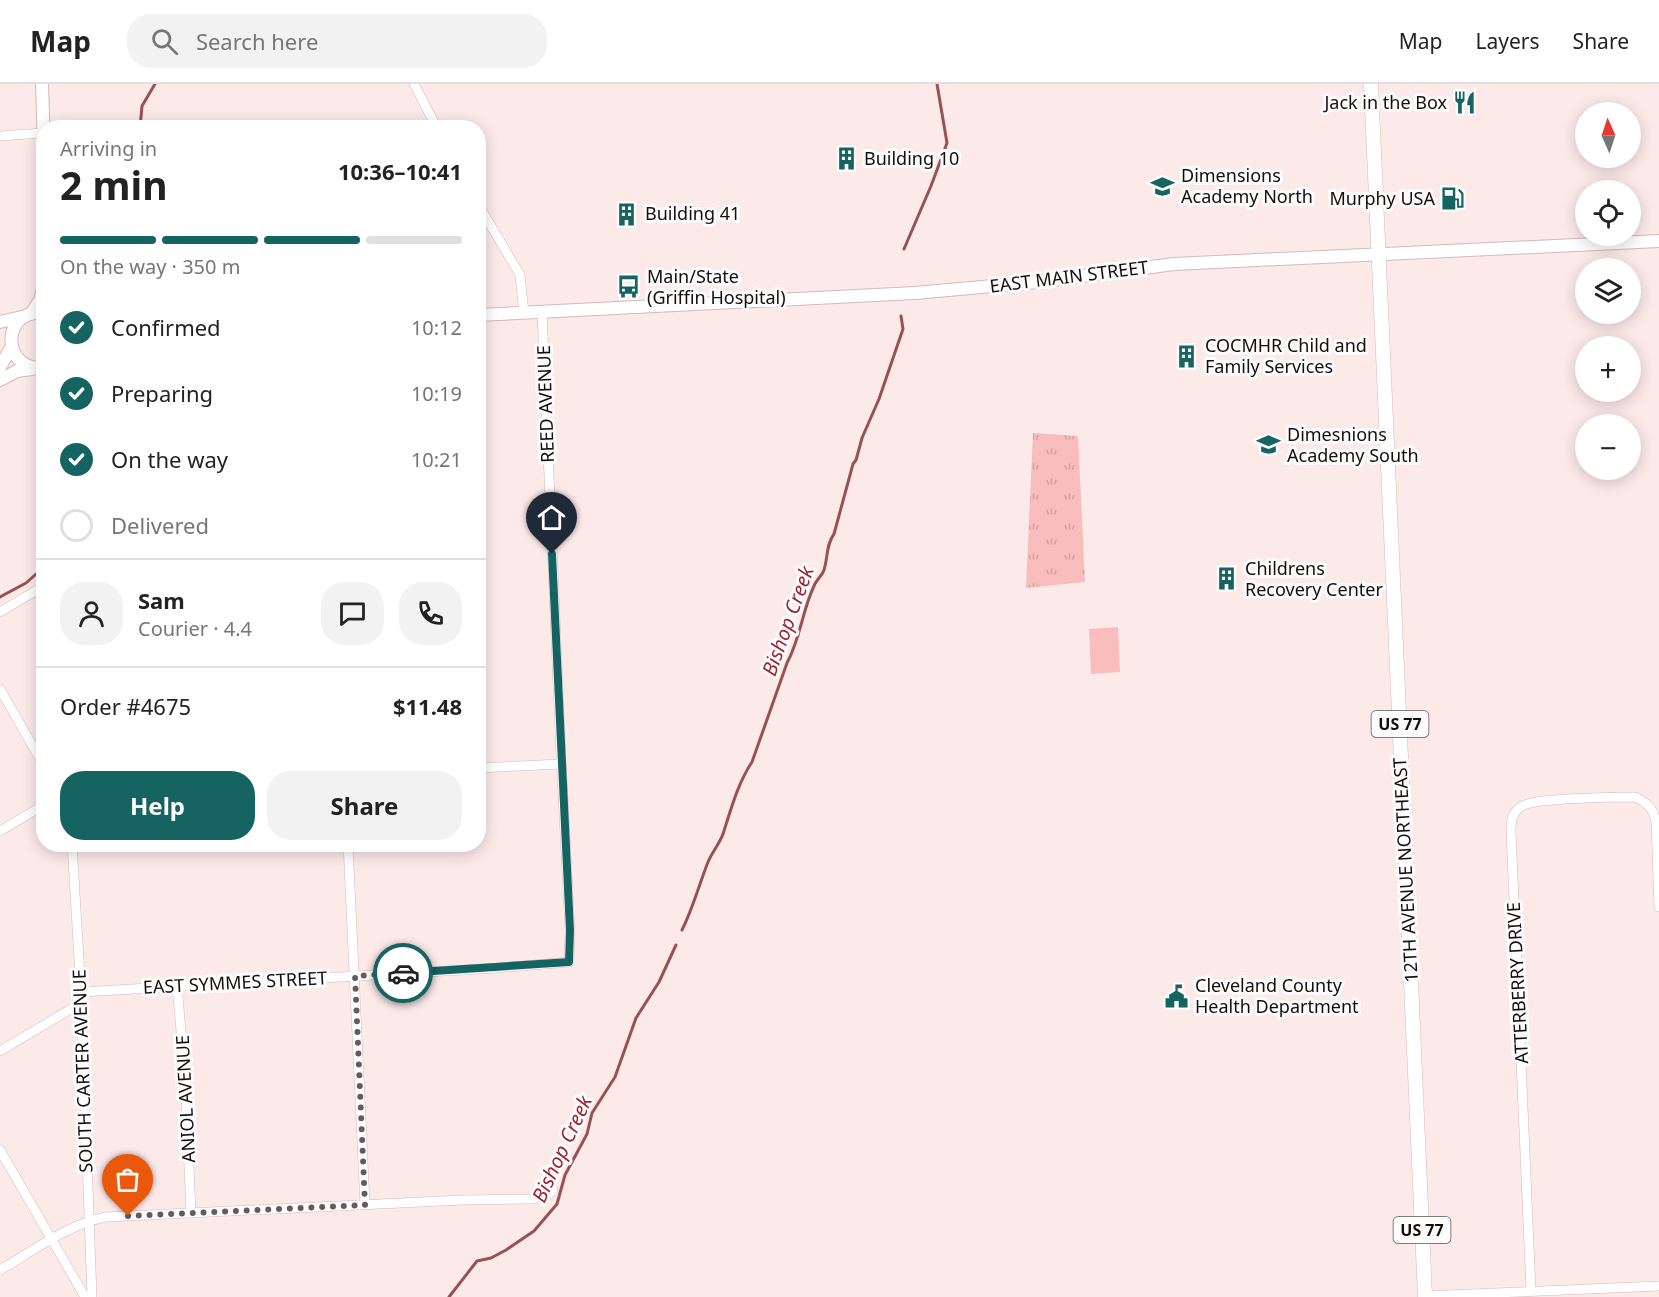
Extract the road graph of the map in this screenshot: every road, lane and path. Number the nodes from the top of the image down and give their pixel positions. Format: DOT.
graph roads {
  1 [pos="42,84"];
  2 [pos="414,84"];
  3 [pos="1371,84"];
  4 [pos="43,120"];
  5 [pos="433,120"];
  6 [pos="36,133"];
  7 [pos="0,136"];
  8 [pos="486,218"];
  9 [pos="1659,241"];
  10 [pos="1378,253"];
  11 [pos="542,312"];
  12 [pos="524,313"];
  13 [pos="32,315"];
  14 [pos="486,315"];
  15 [pos="0,322"];
  16 [pos="7,342"];
  17 [pos="0,367"];
  18 [pos="36,367"];
  19 [pos="36,368"];
  20 [pos="0,380"];
  21 [pos="36,591"];
  22 [pos="0,612"];
  23 [pos="0,689"];
  24 [pos="36,752"];
  25 [pos="561,764"];
  26 [pos="486,768"];
  27 [pos="36,810"];
  28 [pos="0,831"];
  29 [pos="72,852"];
  30 [pos="348,852"];
  31 [pos="1659,907"];
  32 [pos="569,962"];
  33 [pos="355,976"];
  34 [pos="177,986"];
  35 [pos="81,998"];
  36 [pos="0,1051"];
  37 [pos="0,1150"];
  38 [pos="553,1190"];
  39 [pos="365,1205"];
  40 [pos="191,1213"];
  41 [pos="90,1220"];
  42 [pos="52,1240"];
  43 [pos="0,1270"];
  44 [pos="1659,1286"];
  45 [pos="1531,1291"];
  46 [pos="85,1297"];
  47 [pos="92,1297"];
  48 [pos="1425,1297"];
  1 -- 4 [label="street"];
  2 -- 5 [label="street"];
  3 -- 10 [label="main road, 12TH AVENUE NORTHEAST / US 77"];
  6 -- 7 [label="street"];
  8 -- 12 [label="street"];
  9 -- 10 [label="street, EAST MAIN STREET"];
  10 -- 11 [label="street, EAST MAIN STREET"];
  10 -- 48 [label="main road, 12TH AVENUE NORTHEAST / US 77"];
  11 -- 12 [label="street, EAST MAIN STREET"];
  11 -- 25 [label="street, REED AVENUE"];
  12 -- 14 [label="street, EAST MAIN STREET"];
  13 -- 15 [label="street"];
  13 -- 16 [label="street"];
  16 -- 17 [label="street"];
  16 -- 18 [label="street"];
  19 -- 20 [label="street"];
  21 -- 22 [label="street"];
  23 -- 24 [label="street"];
  25 -- 26 [label="street"];
  25 -- 32 [label="street, REED AVENUE"];
  27 -- 28 [label="street"];
  29 -- 35 [label="street, SOUTH CARTER AVENUE"];
  30 -- 33 [label="street"];
  31 -- 45 [label="street, ATTERBERRY DRIVE"];
  32 -- 33 [label="street, EAST SYMMES STREET"];
  33 -- 34 [label="street, EAST SYMMES STREET"];
  33 -- 39 [label="street"];
  34 -- 35 [label="street, EAST SYMMES STREET"];
  34 -- 40 [label="street, ANIOL AVENUE"];
  35 -- 36 [label="street, EAST SYMMES STREET"];
  35 -- 41 [label="street, SOUTH CARTER AVENUE"];
  37 -- 42 [label="street"];
  38 -- 39 [label="street"];
  39 -- 40 [label="street"];
  40 -- 41 [label="street"];
  41 -- 42 [label="street"];
  41 -- 47 [label="street, SOUTH CARTER AVENUE"];
  42 -- 43 [label="street"];
  42 -- 46 [label="street"];
  44 -- 45 [label="street"];
  45 -- 48 [label="street"];
}
